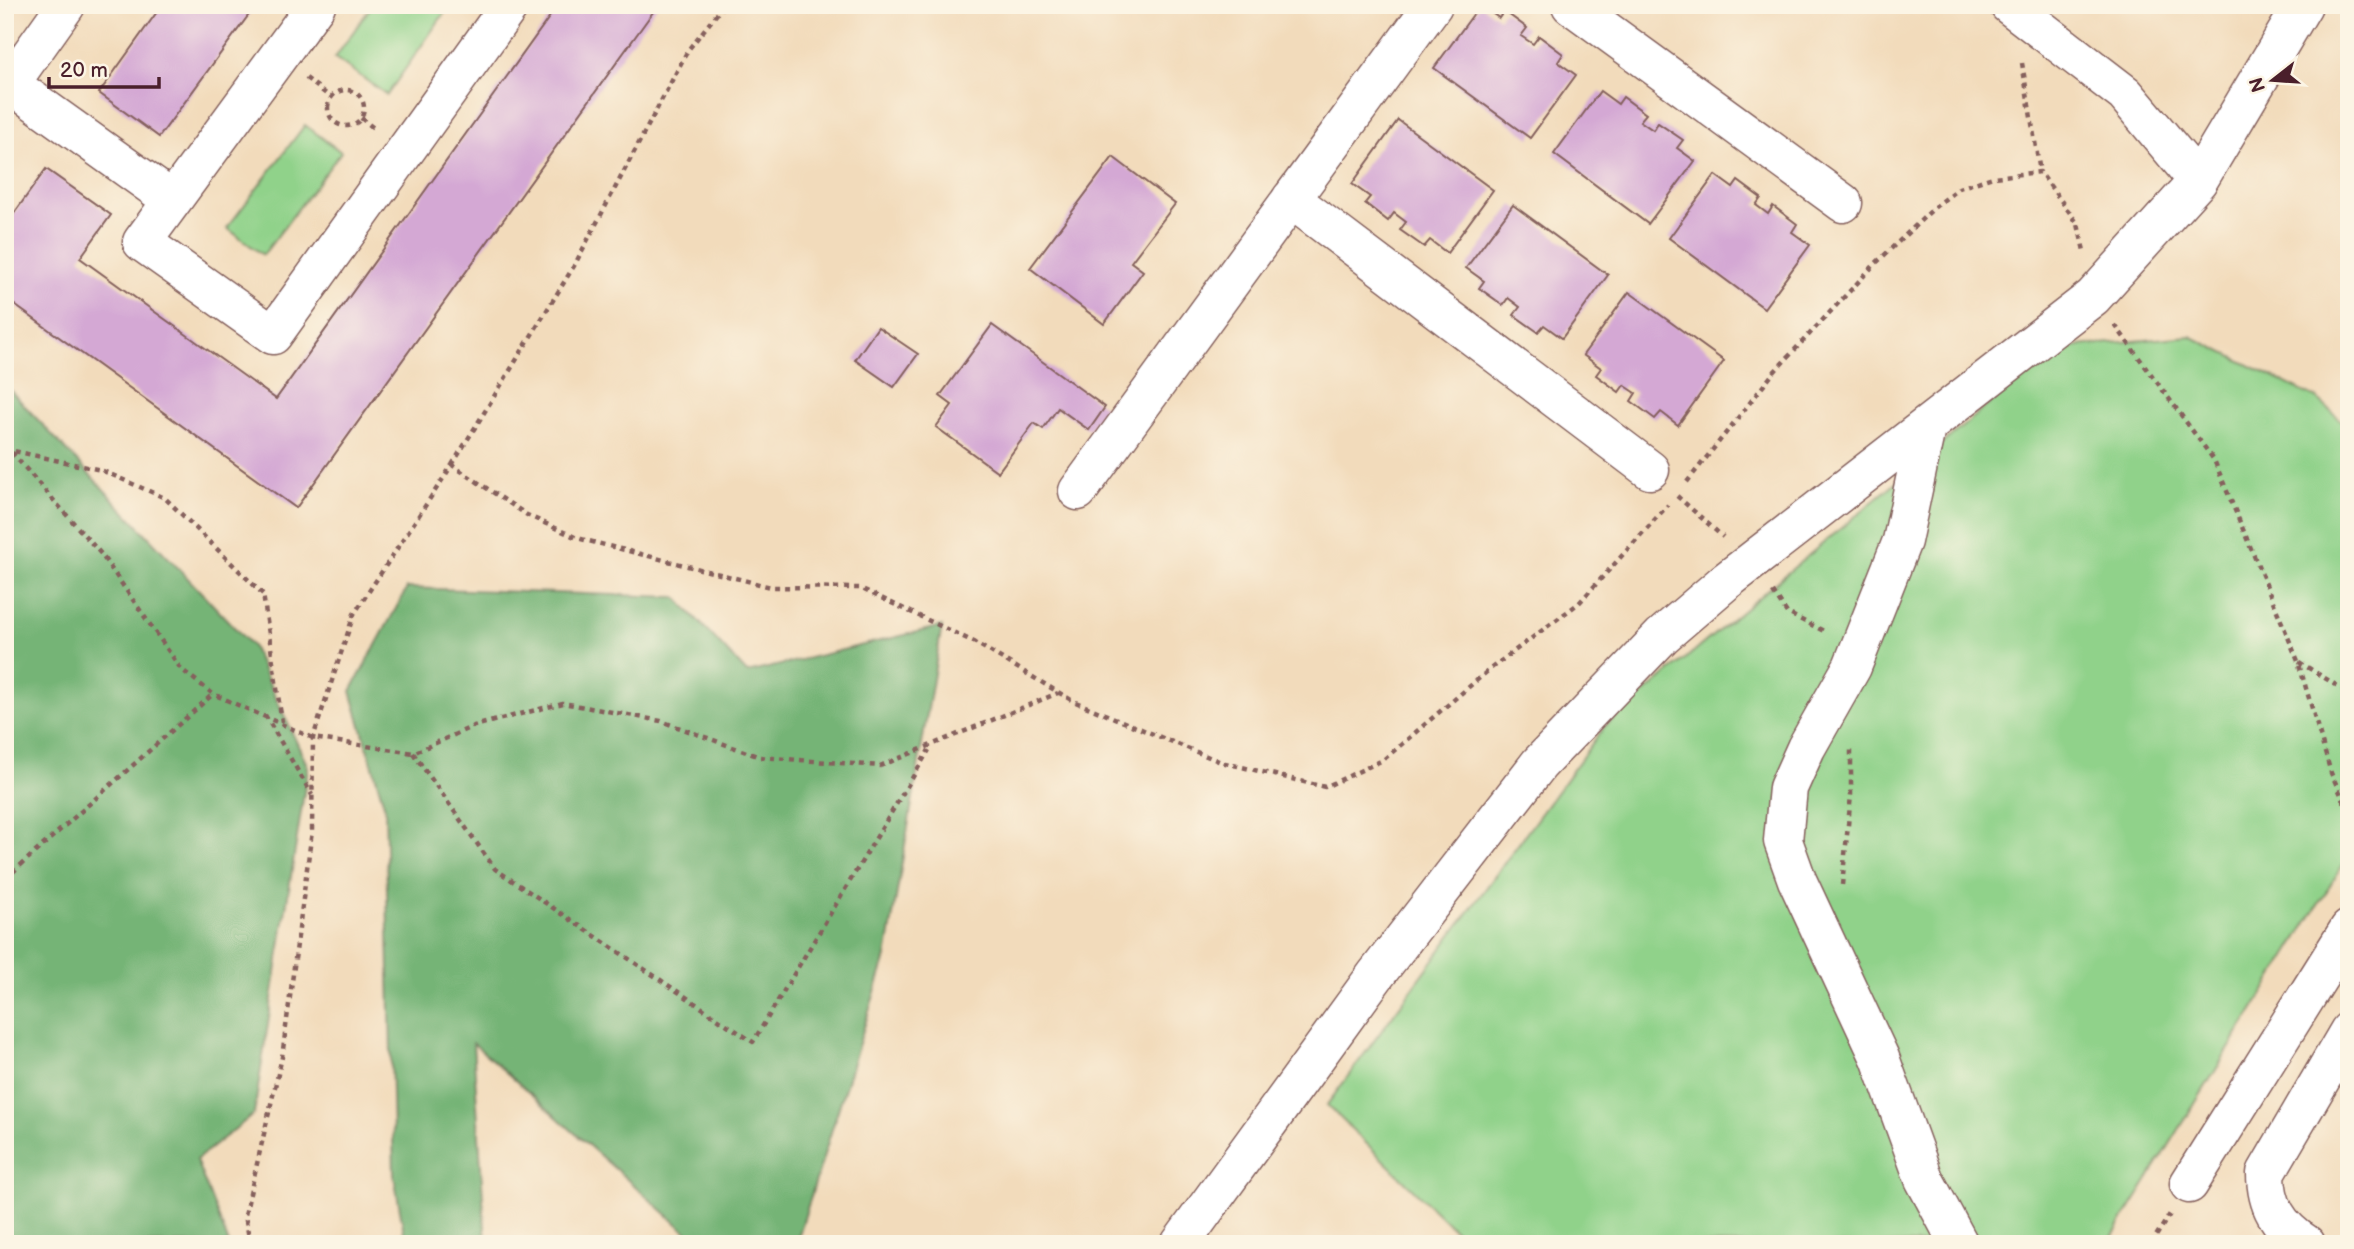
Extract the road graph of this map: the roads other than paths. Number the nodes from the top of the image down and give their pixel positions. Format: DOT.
graph roads {
  1 [pos="66,5"];
  2 [pos="316,5"];
  3 [pos="510,5"];
  4 [pos="1433,5"];
  5 [pos="1571,5"];
  6 [pos="2303,5"];
  7 [pos="2011,7"];
  8 [pos="2198,181"];
  9 [pos="1291,199"];
  10 [pos="172,200"];
  11 [pos="1843,203"];
  12 [pos="1926,428"];
  13 [pos="1650,470"];
  14 [pos="1078,491"];
  15 [pos="2349,929"];
  16 [pos="2349,1031"];
  17 [pos="2189,1184"];
  18 [pos="1180,1244"];
  19 [pos="1959,1244"];
  20 [pos="2306,1244"];
  1 -- 10 [label="lane"];
  2 -- 10 [label="lane"];
  3 -- 10 [label="lane"];
  4 -- 9 [label="lane"];
  5 -- 11 [label="lane"];
  6 -- 8 [label="lane"];
  7 -- 8 [label="lane"];
  8 -- 12 [label="lane"];
  9 -- 13 [label="lane"];
  9 -- 14 [label="lane"];
  12 -- 18 [label="lane"];
  12 -- 19 [label="lane"];
  15 -- 17 [label="lane"];
  16 -- 20 [label="lane"];
}
